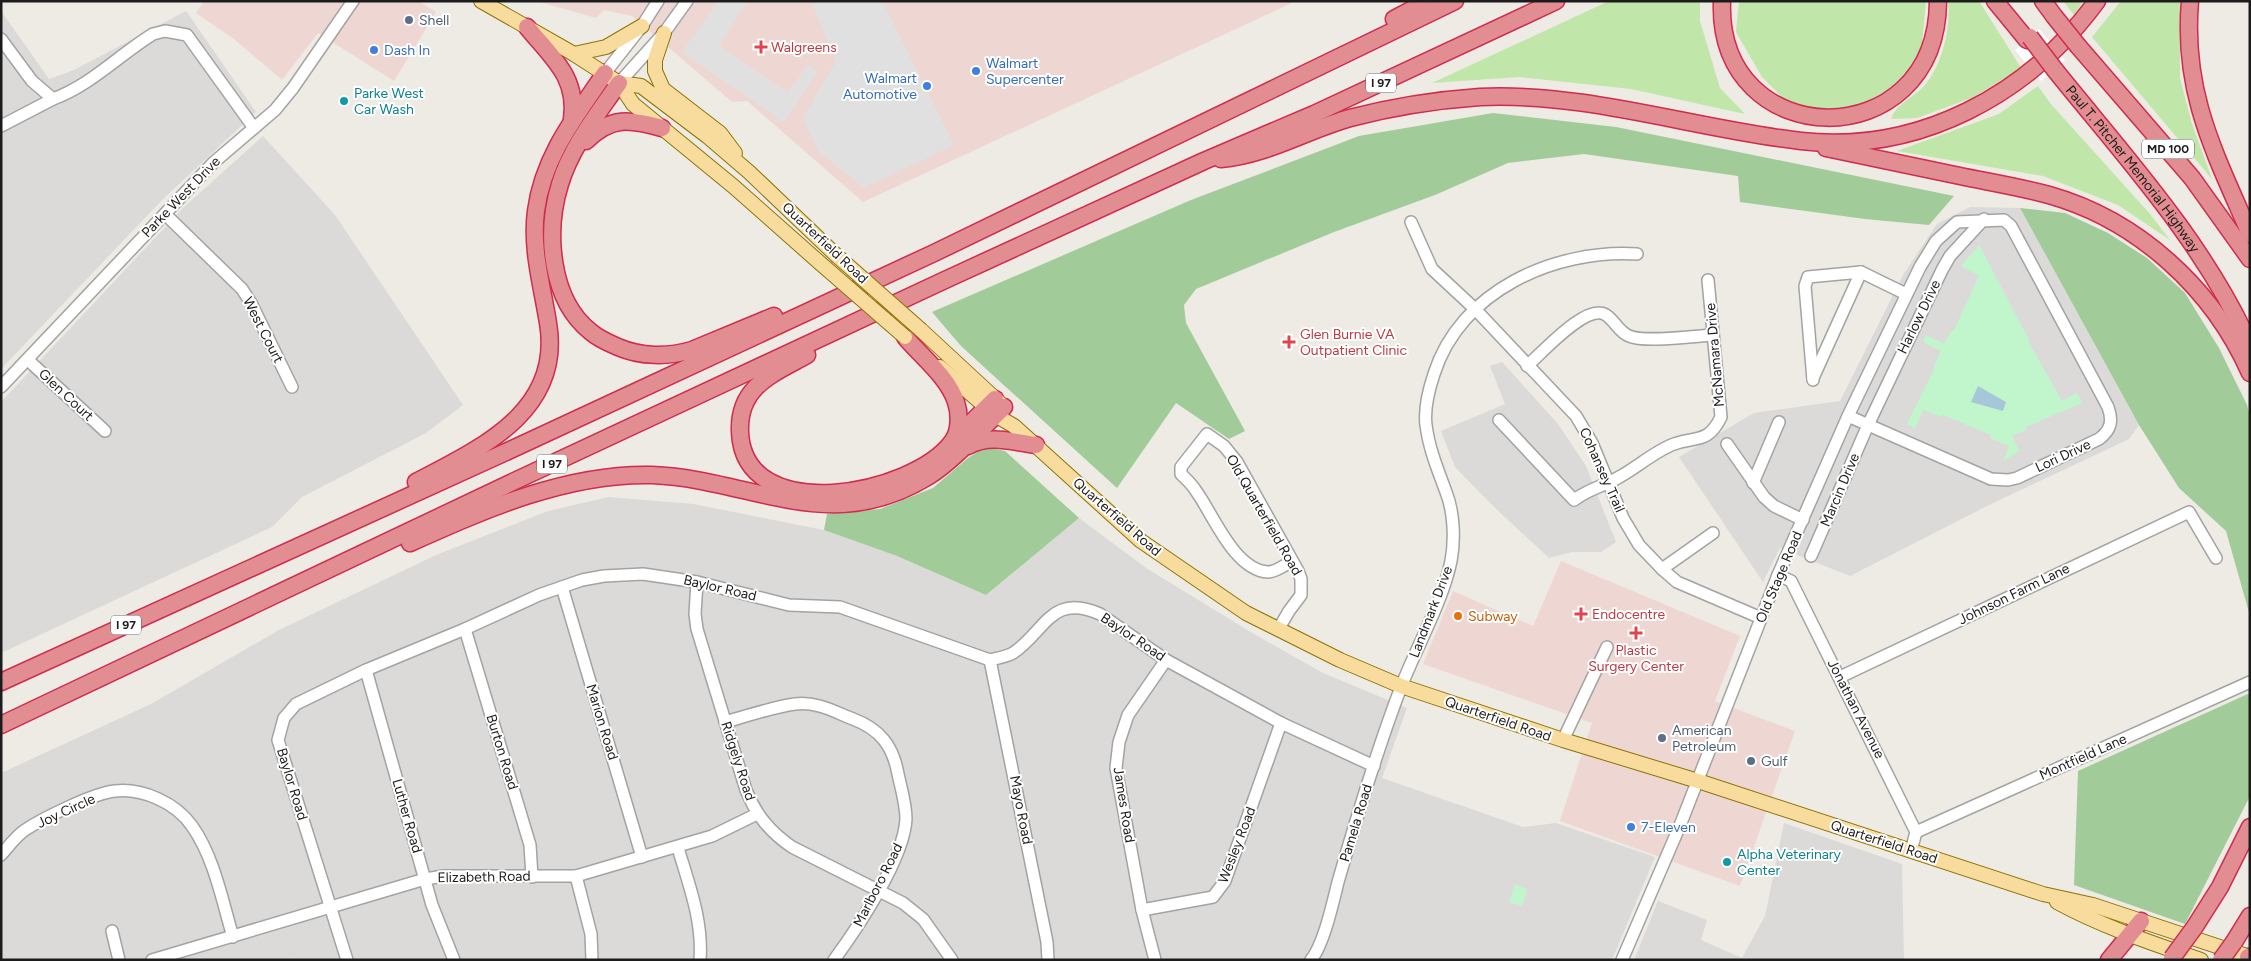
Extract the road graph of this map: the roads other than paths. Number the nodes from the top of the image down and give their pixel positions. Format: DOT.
graph roads {
  1 [pos="353,1"];
  2 [pos="481,1"];
  3 [pos="658,1"];
  4 [pos="687,1"];
  5 [pos="1428,1"];
  6 [pos="1455,1"];
  7 [pos="1556,1"];
  8 [pos="1722,1"];
  9 [pos="1938,1"];
  10 [pos="1995,1"];
  11 [pos="2006,1"];
  12 [pos="2043,1"];
  13 [pos="2097,1"];
  14 [pos="2190,1"];
  15 [pos="642,26"];
  16 [pos="527,27"];
  17 [pos="664,33"];
  18 [pos="1,39"];
  19 [pos="2029,39"];
  20 [pos="574,54"];
  21 [pos="605,73"];
  22 [pos="619,83"];
  23 [pos="53,99"];
  24 [pos="571,122"];
  25 [pos="1,126"];
  26 [pos="254,128"];
  27 [pos="662,128"];
  28 [pos="1753,133"];
  29 [pos="1138,154"];
  30 [pos="570,157"];
  31 [pos="1204,161"];
  32 [pos="749,172"];
  33 [pos="165,214"];
  34 [pos="1984,219"];
  35 [pos="1971,220"];
  36 [pos="1411,222"];
  37 [pos="2250,234"];
  38 [pos="932,254"];
  39 [pos="1637,254"];
  40 [pos="2250,259"];
  41 [pos="1861,272"];
  42 [pos="945,280"];
  43 [pos="1708,280"];
  44 [pos="1906,294"];
  45 [pos="1475,309"];
  46 [pos="1713,335"];
  47 [pos="904,337"];
  48 [pos="2250,345"];
  49 [pos="28,360"];
  50 [pos="1528,366"];
  51 [pos="2250,373"];
  52 [pos="1,387"];
  53 [pos="292,387"];
  54 [pos="995,407"];
  55 [pos="1848,416"];
  56 [pos="1499,420"];
  57 [pos="1779,422"];
  58 [pos="1868,425"];
  59 [pos="105,431"];
  60 [pos="1727,444"];
  61 [pos="1036,445"];
  62 [pos="956,446"];
  63 [pos="1609,481"];
  64 [pos="1753,483"];
  65 [pos="1802,520"];
  66 [pos="1713,533"];
  67 [pos="1811,556"];
  68 [pos="2216,558"];
  69 [pos="1292,561"];
  70 [pos="250,568"];
  71 [pos="1662,569"];
  72 [pos="1778,576"];
  73 [pos="697,582"];
  74 [pos="562,587"];
  75 [pos="1761,618"];
  76 [pos="465,629"];
  77 [pos="1278,630"];
  78 [pos="1607,647"];
  79 [pos="160,651"];
  80 [pos="990,660"];
  81 [pos="1166,660"];
  82 [pos="366,670"];
  83 [pos="1840,677"];
  84 [pos="1,682"];
  85 [pos="2250,682"];
  86 [pos="1401,686"];
  87 [pos="725,722"];
  88 [pos="1281,723"];
  89 [pos="1,725"];
  90 [pos="1563,740"];
  91 [pos="1374,766"];
  92 [pos="1698,781"];
  93 [pos="757,814"];
  94 [pos="2250,827"];
  95 [pos="1916,832"];
  96 [pos="678,848"];
  97 [pos="1911,851"];
  98 [pos="1,855"];
  99 [pos="642,857"];
  100 [pos="576,876"];
  101 [pos="532,877"];
  102 [pos="425,879"];
  103 [pos="878,889"];
  104 [pos="2043,894"];
  105 [pos="330,908"];
  106 [pos="1142,910"];
  107 [pos="2250,916"];
  108 [pos="2141,921"];
  109 [pos="112,931"];
  110 [pos="2129,935"];
  111 [pos="233,936"];
  112 [pos="2249,958"];
  113 [pos="1314,959"];
  114 [pos="2172,959"];
  115 [pos="119,960"];
  116 [pos="152,960"];
  117 [pos="347,960"];
  118 [pos="454,960"];
  119 [pos="592,960"];
  120 [pos="700,960"];
  121 [pos="834,960"];
  122 [pos="952,960"];
  123 [pos="1048,960"];
  124 [pos="1155,960"];
  125 [pos="1622,960"];
  126 [pos="2109,960"];
  127 [pos="2201,960"];
  128 [pos="2221,960"];
  1 -- 26 [label="street, Parke West Drive"];
  2 -- 16 [label="main road, Quarterfield Road"];
  3 -- 15 [label="street"];
  4 -- 17 [label="street"];
  5 -- 29 [label="highway"];
  6 -- 29 [label="highway, I 97"];
  7 -- 31 [label="highway, I 97"];
  8 -- 9 [label="highway"];
  10 -- 19 [label="highway"];
  11 -- 19 [label="highway"];
  12 -- 40 [label="highway, MD 100, bridge"];
  13 -- 28 [label="highway"];
  14 -- 37 [label="highway"];
  15 -- 20 [label="main road"];
  15 -- 21 [label="street"];
  16 -- 20 [label="main road, Quarterfield Road"];
  16 -- 24 [label="highway"];
  17 -- 22 [label="street"];
  17 -- 32 [label="main road"];
  18 -- 23 [label="street"];
  19 -- 48 [label="highway, Paul T. Pitcher Memorial Highway / MD 100, bridge"];
  20 -- 21 [label="main road, Quarterfield Road"];
  21 -- 22 [label="main road, Quarterfield Road"];
  21 -- 24 [label="highway"];
  22 -- 27 [label="main road, Quarterfield Road"];
  22 -- 30 [label="highway"];
  22 -- 32 [label="main road, Quarterfield Road"];
  23 -- 25 [label="street"];
  23 -- 26 [label="street"];
  24 -- 70 [label="highway"];
  26 -- 33 [label="street, Parke West Drive"];
  27 -- 30 [label="highway"];
  27 -- 47 [label="main road, Quarterfield Road, bridge"];
  28 -- 31 [label="highway"];
  28 -- 51 [label="highway"];
  29 -- 38 [label="highway, I 97"];
  30 -- 38 [label="highway"];
  31 -- 42 [label="highway, I 97"];
  32 -- 54 [label="main road, Quarterfield Road, bridge"];
  33 -- 49 [label="street, Parke West Drive"];
  33 -- 53 [label="street, West Court"];
  34 -- 35 [label="street, Lori Drive"];
  34 -- 58 [label="street, Harlow Drive"];
  34 -- 58 [label="street, Lori Drive"];
  35 -- 44 [label="street, Old Stage Road"];
  36 -- 45 [label="street, Cohansey Trail"];
  38 -- 70 [label="highway, I 97"];
  39 -- 45 [label="street, Landmark Drive"];
  41 -- 41 [label="street"];
  41 -- 44 [label="street"];
  42 -- 62 [label="highway"];
  42 -- 79 [label="highway, I 97"];
  43 -- 46 [label="street, McNamara Drive"];
  44 -- 55 [label="street, Old Stage Road"];
  45 -- 50 [label="street, Cohansey Trail"];
  45 -- 86 [label="street, Landmark Drive"];
  46 -- 50 [label="street"];
  46 -- 63 [label="street, McNamara Drive"];
  47 -- 54 [label="main road, Quarterfield Road"];
  47 -- 62 [label="highway"];
  49 -- 52 [label="street, Parke West Drive"];
  49 -- 59 [label="street, Glen Court"];
  50 -- 63 [label="street, Cohansey Trail"];
  54 -- 61 [label="main road, Quarterfield Road"];
  54 -- 62 [label="highway"];
  55 -- 58 [label="street, Lori Drive"];
  55 -- 65 [label="street, Old Stage Road"];
  56 -- 63 [label="street, McNamara Drive"];
  57 -- 64 [label="street"];
  58 -- 67 [label="street, Marcin Drive"];
  60 -- 64 [label="street"];
  61 -- 62 [label="highway"];
  61 -- 77 [label="main road, Quarterfield Road"];
  62 -- 79 [label="highway"];
  63 -- 71 [label="street, Cohansey Trail"];
  64 -- 65 [label="street"];
  65 -- 72 [label="street, Old Stage Road"];
  66 -- 71 [label="street"];
  68 -- 83 [label="street, Johnson Farm Lane"];
  69 -- 69 [label="street, Old Quarterfield Road"];
  69 -- 77 [label="street, Old Quarterfield Road"];
  70 -- 84 [label="highway, I 97"];
  71 -- 75 [label="street, Cohansey Trail"];
  72 -- 75 [label="street, Old Stage Road"];
  72 -- 83 [label="street, Jonathan Avenue"];
  73 -- 74 [label="street, Baylor Road"];
  73 -- 80 [label="street, Baylor Road"];
  73 -- 87 [label="street, Ridgely Road"];
  74 -- 76 [label="street, Baylor Road"];
  74 -- 99 [label="street, Marion Road"];
  75 -- 92 [label="street, Old Stage Road"];
  76 -- 82 [label="street, Baylor Road"];
  76 -- 101 [label="street, Burton Road"];
  77 -- 86 [label="main road, Quarterfield Road"];
  78 -- 90 [label="street"];
  79 -- 89 [label="highway, I 97"];
  80 -- 81 [label="street, Baylor Road"];
  80 -- 123 [label="street, Mayo Road"];
  81 -- 88 [label="street, Baylor Road"];
  81 -- 106 [label="street, James Road"];
  82 -- 102 [label="street, Luther Road"];
  82 -- 105 [label="street, Baylor Road"];
  83 -- 95 [label="street, Jonathan Avenue"];
  85 -- 95 [label="street, Montfield Lane"];
  86 -- 90 [label="main road, Quarterfield Road"];
  86 -- 91 [label="street, Pamela Road"];
  87 -- 93 [label="street, Ridgely Road"];
  87 -- 103 [label="street, Marlboro Road"];
  88 -- 91 [label="street, Baylor Road"];
  88 -- 106 [label="street, Wesley Road"];
  90 -- 92 [label="main road, Quarterfield Road"];
  91 -- 113 [label="street, Pamela Road"];
  92 -- 97 [label="main road, Quarterfield Road"];
  92 -- 125 [label="street, Old Stage Road"];
  93 -- 96 [label="street, Elizabeth Road"];
  93 -- 103 [label="street, Ridgely Road"];
  94 -- 114 [label="highway, bridge"];
  95 -- 97 [label="street"];
  96 -- 99 [label="street, Elizabeth Road"];
  96 -- 120 [label="street"];
  97 -- 104 [label="main road, Quarterfield Road"];
  98 -- 111 [label="street, Joy Circle"];
  99 -- 100 [label="street, Elizabeth Road"];
  100 -- 101 [label="street, Elizabeth Road"];
  100 -- 119 [label="street"];
  101 -- 102 [label="street, Elizabeth Road"];
  102 -- 105 [label="street, Elizabeth Road"];
  102 -- 118 [label="street, Luther Road"];
  103 -- 121 [label="street, Marlboro Road"];
  103 -- 122 [label="street, Ridgely Road"];
  104 -- 108 [label="main road, Quarterfield Road"];
  104 -- 110 [label="main road, Quarterfield Road"];
  105 -- 111 [label="street, Elizabeth Road"];
  105 -- 117 [label="street, Baylor Road"];
  106 -- 124 [label="street, James Road"];
  107 -- 128 [label="highway, bridge"];
  108 -- 110 [label="highway"];
  108 -- 112 [label="main road, Quarterfield Road"];
  109 -- 115 [label="street"];
  110 -- 126 [label="highway"];
  110 -- 127 [label="main road, Quarterfield Road"];
  111 -- 116 [label="street, Elizabeth Road"];
}
